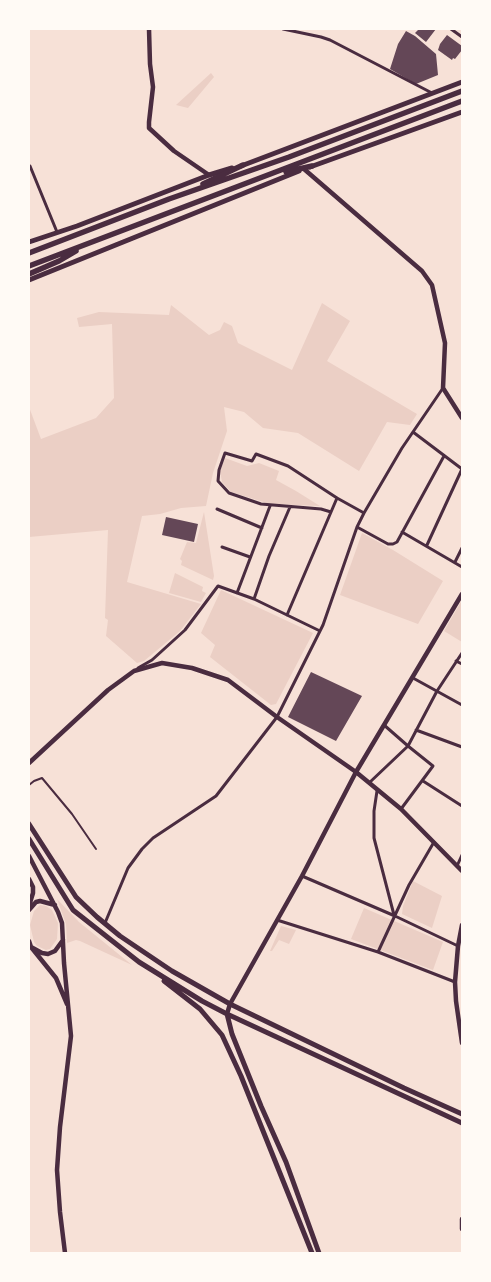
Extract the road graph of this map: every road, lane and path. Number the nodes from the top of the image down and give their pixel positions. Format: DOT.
graph roads {
  1 [pos="149,29"];
  2 [pos="283,29"];
  3 [pos="451,29"];
  4 [pos="462,37"];
  5 [pos="462,82"];
  6 [pos="462,91"];
  7 [pos="432,93"];
  8 [pos="462,101"];
  9 [pos="462,112"];
  10 [pos="242,165"];
  11 [pos="30,166"];
  12 [pos="312,166"];
  13 [pos="304,169"];
  14 [pos="209,175"];
  15 [pos="264,177"];
  16 [pos="169,199"];
  17 [pos="57,232"];
  18 [pos="29,242"];
  19 [pos="88,244"];
  20 [pos="29,254"];
  21 [pos="29,266"];
  22 [pos="29,274"];
  23 [pos="29,280"];
  24 [pos="443,388"];
  25 [pos="462,418"];
  26 [pos="412,432"];
  27 [pos="444,456"];
  28 [pos="462,469"];
  29 [pos="337,498"];
  30 [pos="270,506"];
  31 [pos="290,507"];
  32 [pos="217,509"];
  33 [pos="331,512"];
  34 [pos="364,513"];
  35 [pos="357,527"];
  36 [pos="262,528"];
  37 [pos="402,532"];
  38 [pos="426,545"];
  39 [pos="222,547"];
  40 [pos="462,548"];
  41 [pos="250,557"];
  42 [pos="455,562"];
  43 [pos="462,567"];
  44 [pos="237,593"];
  45 [pos="462,594"];
  46 [pos="254,599"];
  47 [pos="287,615"];
  48 [pos="320,631"];
  49 [pos="462,653"];
  50 [pos="456,661"];
  51 [pos="462,664"];
  52 [pos="134,671"];
  53 [pos="413,678"];
  54 [pos="437,691"];
  55 [pos="462,705"];
  56 [pos="277,718"];
  57 [pos="384,725"];
  58 [pos="416,730"];
  59 [pos="408,746"];
  60 [pos="462,747"];
  61 [pos="29,763"];
  62 [pos="356,772"];
  63 [pos="423,781"];
  64 [pos="369,783"];
  65 [pos="29,785"];
  66 [pos="377,791"];
  67 [pos="462,806"];
  68 [pos="401,809"];
  69 [pos="29,824"];
  70 [pos="29,839"];
  71 [pos="434,842"];
  72 [pos="96,849"];
  73 [pos="462,855"];
  74 [pos="29,856"];
  75 [pos="457,866"];
  76 [pos="462,871"];
  77 [pos="302,876"];
  78 [pos="29,879"];
  79 [pos="55,905"];
  80 [pos="29,908"];
  81 [pos="395,916"];
  82 [pos="278,920"];
  83 [pos="104,924"];
  84 [pos="462,925"];
  85 [pos="63,940"];
  86 [pos="30,944"];
  87 [pos="458,946"];
  88 [pos="378,952"];
  89 [pos="139,962"];
  90 [pos="455,982"];
  91 [pos="456,1001"];
  92 [pos="462,1003"];
  93 [pos="230,1004"];
  94 [pos="69,1008"];
  95 [pos="227,1014"];
  96 [pos="244,1022"];
  97 [pos="232,1034"];
  98 [pos="462,1043"];
  99 [pos="462,1113"];
  100 [pos="462,1124"];
  101 [pos="462,1219"];
  102 [pos="462,1229"];
  103 [pos="65,1253"];
  104 [pos="312,1253"];
  105 [pos="319,1253"];
  1 -- 14 [label="street"];
  2 -- 7 [label="street"];
  3 -- 4 [label="street"];
  5 -- 7 [label="main road"];
  6 -- 16 [label="highway"];
  7 -- 10 [label="main road"];
  8 -- 15 [label="highway"];
  9 -- 12 [label="main road"];
  10 -- 14 [label="main road"];
  10 -- 16 [label="highway"];
  11 -- 17 [label="street"];
  12 -- 13 [label="main road"];
  12 -- 15 [label="highway"];
  13 -- 23 [label="main road"];
  13 -- 24 [label="street"];
  14 -- 17 [label="main road"];
  15 -- 19 [label="highway"];
  16 -- 20 [label="highway"];
  17 -- 18 [label="main road"];
  19 -- 21 [label="highway"];
  19 -- 22 [label="highway"];
  24 -- 25 [label="street"];
  24 -- 26 [label="street"];
  26 -- 27 [label="street"];
  26 -- 34 [label="street"];
  27 -- 28 [label="street"];
  27 -- 37 [label="street"];
  28 -- 38 [label="street"];
  29 -- 30 [label="street"];
  29 -- 33 [label="street"];
  29 -- 34 [label="street"];
  30 -- 31 [label="street"];
  30 -- 36 [label="street"];
  31 -- 33 [label="street"];
  31 -- 46 [label="street"];
  32 -- 36 [label="street"];
  33 -- 47 [label="street"];
  34 -- 35 [label="street"];
  35 -- 37 [label="street"];
  35 -- 48 [label="street"];
  36 -- 41 [label="street"];
  37 -- 38 [label="street"];
  38 -- 42 [label="street"];
  39 -- 41 [label="street"];
  40 -- 42 [label="street"];
  41 -- 44 [label="street"];
  42 -- 43 [label="street"];
  44 -- 46 [label="street"];
  44 -- 52 [label="street"];
  45 -- 53 [label="street"];
  46 -- 47 [label="street"];
  47 -- 48 [label="street"];
  48 -- 56 [label="street"];
  49 -- 50 [label="street"];
  50 -- 51 [label="street"];
  50 -- 54 [label="street"];
  52 -- 56 [label="street"];
  52 -- 61 [label="street"];
  53 -- 54 [label="street"];
  53 -- 57 [label="street"];
  54 -- 55 [label="street"];
  54 -- 58 [label="street"];
  56 -- 62 [label="street"];
  56 -- 83 [label="street"];
  57 -- 59 [label="street"];
  57 -- 62 [label="street"];
  58 -- 59 [label="street"];
  58 -- 60 [label="street"];
  59 -- 63 [label="street"];
  59 -- 64 [label="street"];
  62 -- 64 [label="street"];
  62 -- 77 [label="street"];
  63 -- 67 [label="street"];
  63 -- 68 [label="street"];
  64 -- 66 [label="street"];
  65 -- 72 [label="lane"];
  66 -- 68 [label="street"];
  66 -- 81 [label="street"];
  68 -- 71 [label="street"];
  69 -- 83 [label="main road"];
  70 -- 89 [label="main road"];
  71 -- 75 [label="street"];
  71 -- 81 [label="street"];
  73 -- 75 [label="street"];
  74 -- 79 [label="street"];
  75 -- 76 [label="street"];
  77 -- 81 [label="street"];
  77 -- 82 [label="street"];
  78 -- 80 [label="street"];
  79 -- 80 [label="street"];
  79 -- 85 [label="street"];
  81 -- 87 [label="street"];
  81 -- 88 [label="street"];
  82 -- 88 [label="street"];
  82 -- 93 [label="street"];
  83 -- 93 [label="main road"];
  84 -- 87 [label="street"];
  85 -- 86 [label="street"];
  85 -- 94 [label="street"];
  86 -- 94 [label="street"];
  87 -- 90 [label="street"];
  88 -- 90 [label="street"];
  89 -- 95 [label="main road"];
  89 -- 104 [label="main road"];
  90 -- 91 [label="street"];
  91 -- 92 [label="street"];
  91 -- 98 [label="street"];
  93 -- 95 [label="street"];
  93 -- 99 [label="main road"];
  94 -- 103 [label="street"];
  95 -- 96 [label="main road"];
  95 -- 97 [label="main road"];
  96 -- 97 [label="main road"];
  96 -- 100 [label="main road"];
  97 -- 105 [label="main road"];
  99 -- 100 [label="main road"];
  101 -- 102 [label="street"];
}
